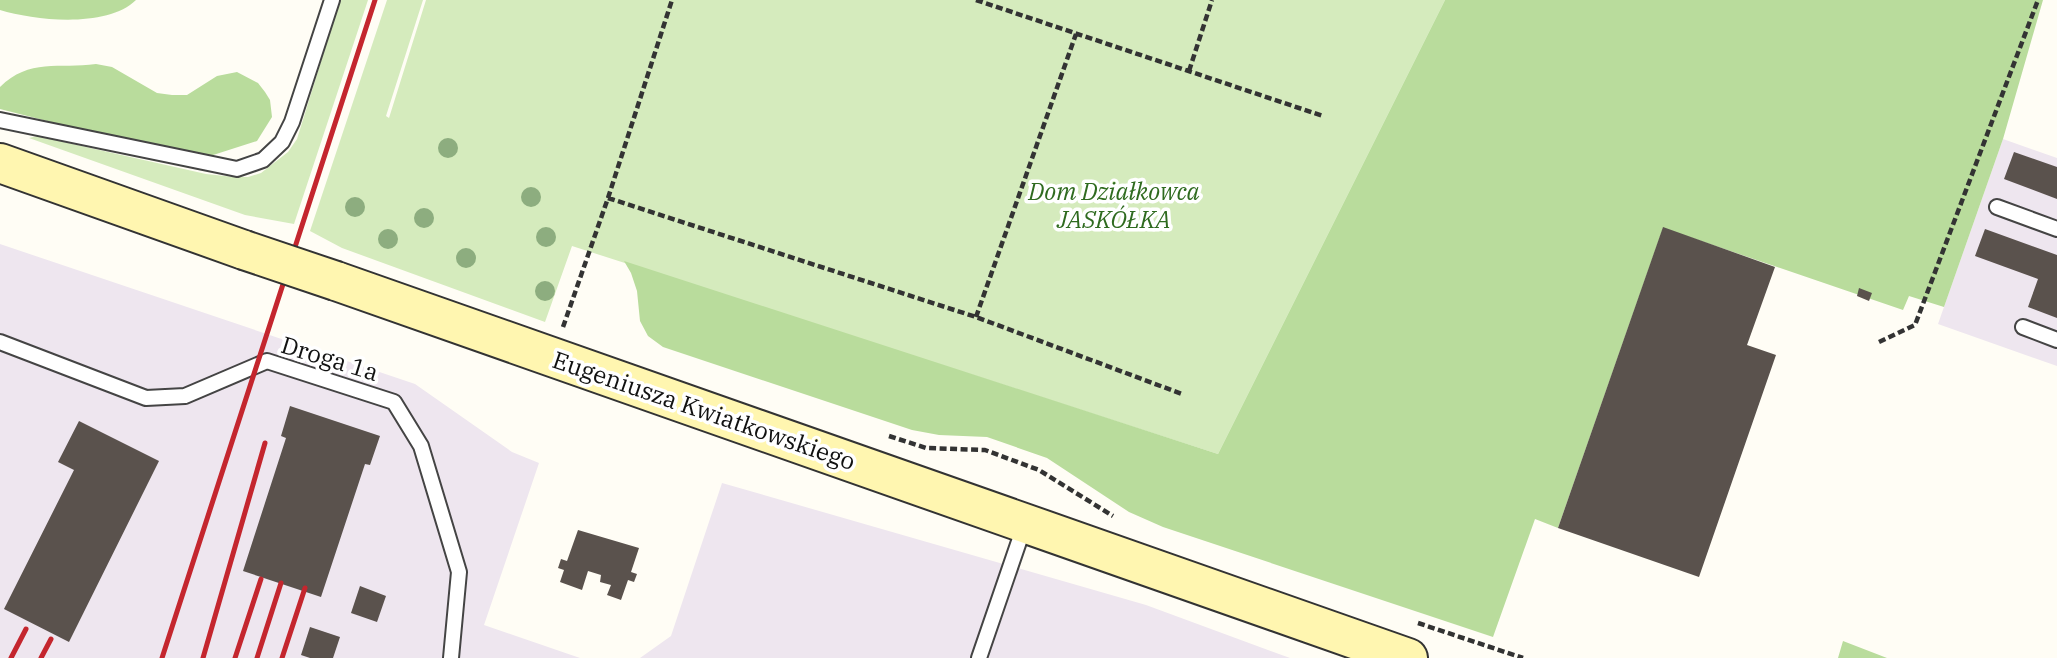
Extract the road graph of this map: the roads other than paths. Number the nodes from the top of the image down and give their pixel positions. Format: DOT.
graph roads {
  1 [pos="332,0"];
  2 [pos="0,120"];
  3 [pos="0,163"];
  4 [pos="1997,207"];
  5 [pos="2057,229"];
  6 [pos="2023,327"];
  7 [pos="2057,340"];
  8 [pos="0,342"];
  9 [pos="1025,523"];
  10 [pos="450,658"];
  11 [pos="979,658"];
  12 [pos="1408,658"];
  1 -- 2 [label="lane"];
  3 -- 9 [label="main road, Eugeniusza Kwiatkowskiego, bridge"];
  4 -- 5 [label="lane"];
  6 -- 7 [label="lane"];
  8 -- 10 [label="lane, Droga 1a"];
  9 -- 11 [label="lane"];
  9 -- 12 [label="main road, Eugeniusza Kwiatkowskiego"];
}
